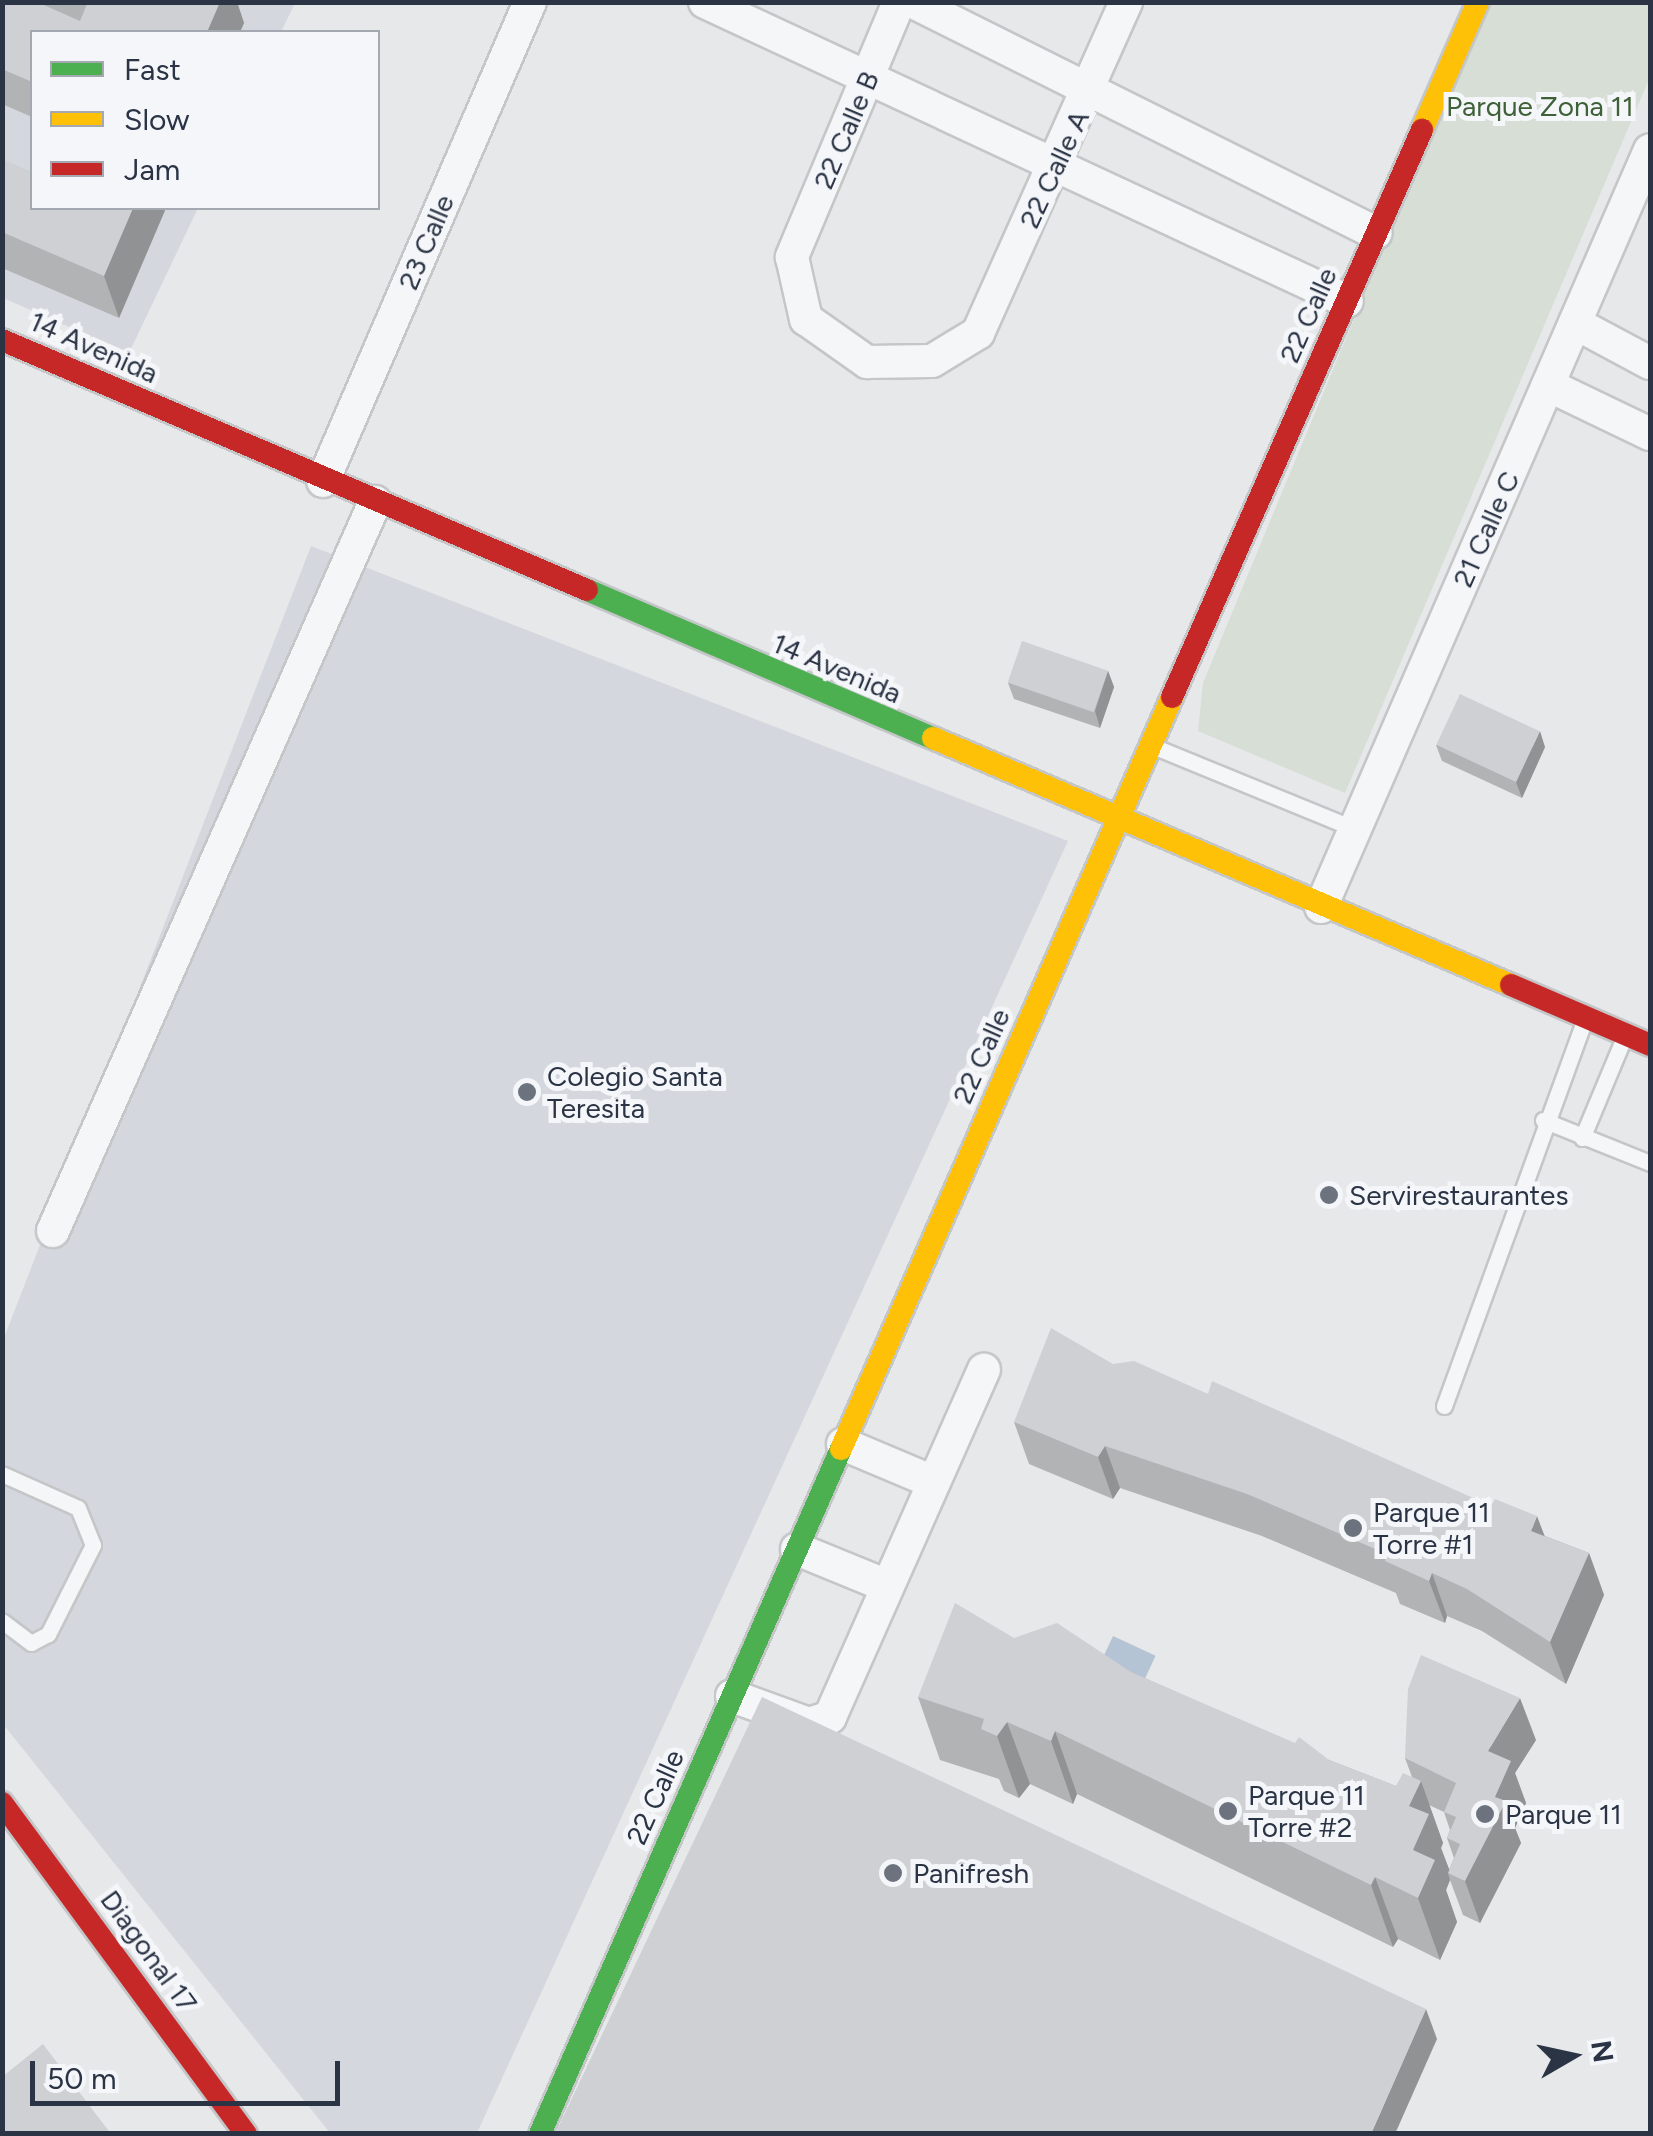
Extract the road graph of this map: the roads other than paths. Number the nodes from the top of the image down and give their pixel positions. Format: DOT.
graph roads {
  1 [pos="530,2"];
  2 [pos="706,2"];
  3 [pos="899,2"];
  4 [pos="913,2"];
  5 [pos="1126,2"];
  6 [pos="1478,2"];
  7 [pos="868,79"];
  8 [pos="1092,90"];
  9 [pos="1650,150"];
  10 [pos="1054,166"];
  11 [pos="1376,233"];
  12 [pos="1346,301"];
  13 [pos="1575,323"];
  14 [pos="978,334"];
  15 [pos="2,340"];
  16 [pos="1650,363"];
  17 [pos="1548,385"];
  18 [pos="1650,434"];
  19 [pos="323,481"];
  20 [pos="375,502"];
  21 [pos="1151,745"];
  22 [pos="1117,821"];
  23 [pos="1355,829"];
  24 [pos="1321,907"];
  25 [pos="1586,1018"];
  26 [pos="1625,1034"];
  27 [pos="1650,1045"];
  28 [pos="1543,1120"];
  29 [pos="1582,1138"];
  30 [pos="1650,1163"];
  31 [pos="53,1231"];
  32 [pos="984,1370"];
  33 [pos="1444,1406"];
  34 [pos="843,1444"];
  35 [pos="2,1474"];
  36 [pos="933,1482"];
  37 [pos="797,1548"];
  38 [pos="886,1586"];
  39 [pos="2,1621"];
  40 [pos="732,1696"];
  41 [pos="2,1804"];
  42 [pos="598,2001"];
  43 [pos="622,2012"];
  44 [pos="550,2125"];
  45 [pos="246,2134"];
  1 -- 19 [label="street, 23 Calle"];
  2 -- 7 [label="street"];
  3 -- 7 [label="street, 22 Calle B"];
  4 -- 8 [label="street"];
  5 -- 8 [label="street, 22 Calle A"];
  6 -- 11 [label="street, 22 Calle"];
  7 -- 10 [label="street"];
  7 -- 14 [label="street, 22 Calle B"];
  8 -- 10 [label="street, 22 Calle A"];
  8 -- 11 [label="street"];
  9 -- 13 [label="street, 21 Calle C"];
  10 -- 12 [label="street"];
  10 -- 14 [label="street, 22 Calle A"];
  11 -- 12 [label="street, 22 Calle"];
  12 -- 21 [label="street, 22 Calle"];
  13 -- 16 [label="street"];
  13 -- 17 [label="street, 21 Calle C"];
  15 -- 19 [label="street, 14 Avenida"];
  17 -- 18 [label="street"];
  17 -- 23 [label="street, 21 Calle C"];
  19 -- 20 [label="street, 14 Avenida"];
  20 -- 22 [label="street, 14 Avenida"];
  20 -- 31 [label="street"];
  21 -- 22 [label="street, 22 Calle"];
  21 -- 23 [label="lane"];
  22 -- 24 [label="street, 14 Avenida"];
  22 -- 34 [label="street, 22 Calle"];
  23 -- 24 [label="street, 21 Calle C"];
  24 -- 25 [label="street, 14 Avenida"];
  25 -- 26 [label="street, 14 Avenida"];
  25 -- 28 [label="lane"];
  26 -- 27 [label="street, 14 Avenida"];
  26 -- 29 [label="lane"];
  28 -- 29 [label="lane"];
  28 -- 33 [label="lane"];
  29 -- 30 [label="lane"];
  32 -- 36 [label="street"];
  34 -- 36 [label="street"];
  34 -- 37 [label="street, 22 Calle"];
  35 -- 39 [label="lane"];
  36 -- 38 [label="street"];
  37 -- 38 [label="street"];
  37 -- 40 [label="street, 22 Calle"];
  38 -- 40 [label="street"];
  40 -- 42 [label="street, 22 Calle"];
  41 -- 45 [label="street, Diagonal 17"];
  42 -- 43 [label="lane"];
  42 -- 44 [label="street, 22 Calle"];
}
